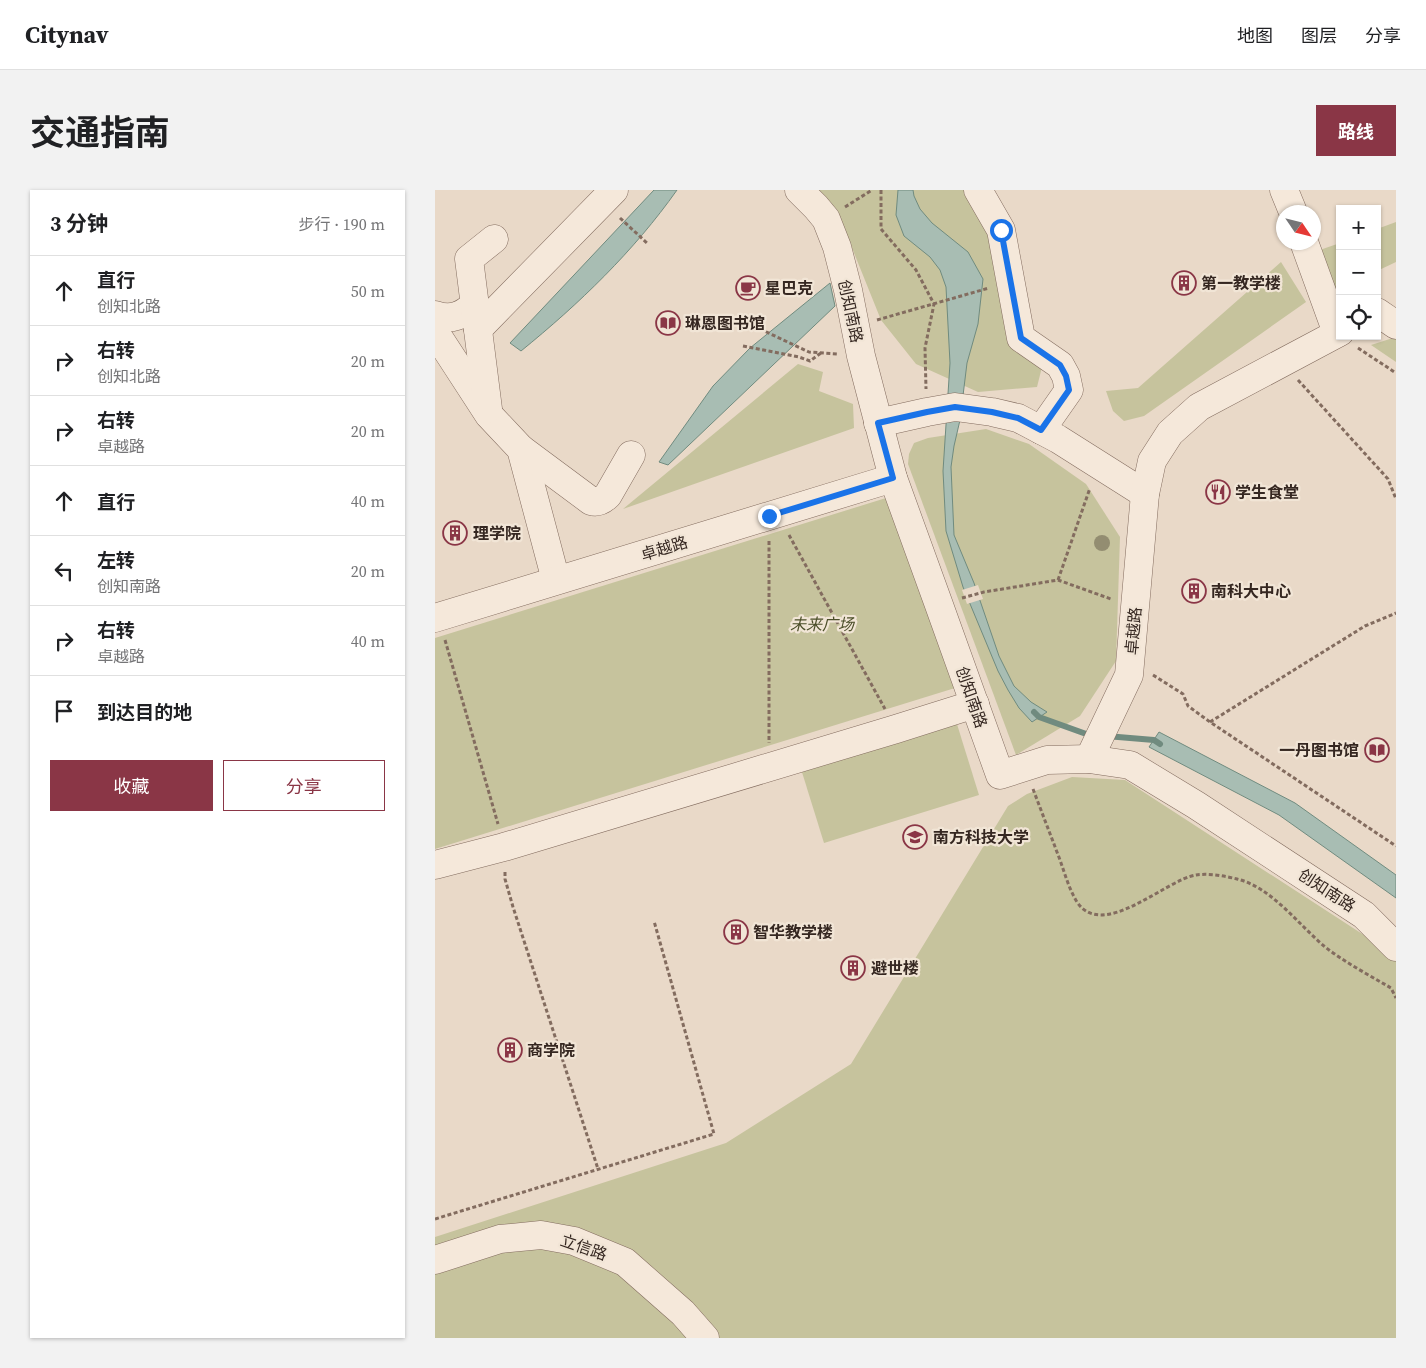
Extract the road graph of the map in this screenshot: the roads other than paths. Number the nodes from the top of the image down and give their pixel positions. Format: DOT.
graph roads {
  1 [pos="799,190"];
  2 [pos="977,190"];
  3 [pos="1284,190"];
  4 [pos="609,196"];
  5 [pos="1290,205"];
  6 [pos="494,239"];
  7 [pos="1307,250"];
  8 [pos="1396,298"];
  9 [pos="1381,308"];
  10 [pos="1381,314"];
  11 [pos="435,315"];
  12 [pos="1336,317"];
  13 [pos="477,324"];
  14 [pos="1396,325"];
  15 [pos="1338,340"];
  16 [pos="441,341"];
  17 [pos="489,415"];
  18 [pos="878,423"];
  19 [pos="1041,430"];
  20 [pos="521,449"];
  21 [pos="631,455"];
  22 [pos="893,478"];
  23 [pos="1145,494"];
  24 [pos="554,573"];
  25 [pos="437,617"];
  26 [pos="975,704"];
  27 [pos="1089,759"];
  28 [pos="435,865"];
  29 [pos="1390,930"];
  30 [pos="435,1260"];
  31 [pos="685,1326"];
  32 [pos="705,1338"];
  1 -- 18 [label="street, 创知南路"];
  2 -- 19 [label="street"];
  3 -- 5 [label="street"];
  4 -- 13 [label="street"];
  6 -- 13 [label="street"];
  7 -- 12 [label="street"];
  8 -- 9 [label="street"];
  10 -- 14 [label="street"];
  11 -- 13 [label="street"];
  13 -- 16 [label="street"];
  13 -- 17 [label="street"];
  15 -- 23 [label="street, 卓越路"];
  16 -- 17 [label="street"];
  17 -- 20 [label="street"];
  18 -- 19 [label="street"];
  18 -- 22 [label="street, 创知南路"];
  19 -- 23 [label="street"];
  20 -- 21 [label="street"];
  20 -- 24 [label="street"];
  22 -- 25 [label="street, 卓越路"];
  22 -- 26 [label="street, 创知南路"];
  23 -- 27 [label="street, 卓越路"];
  26 -- 27 [label="street, 创知南路"];
  26 -- 28 [label="street"];
  27 -- 29 [label="street, 创知南路"];
  30 -- 31 [label="street, 立信路"];
  31 -- 32 [label="street, 立信路"];
}
